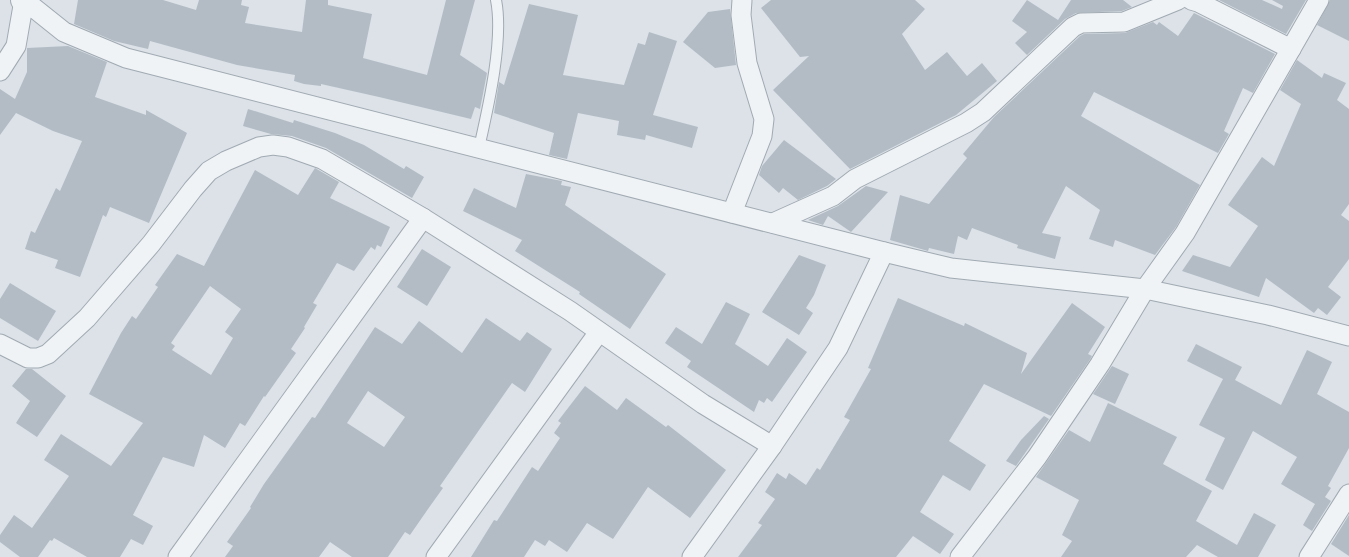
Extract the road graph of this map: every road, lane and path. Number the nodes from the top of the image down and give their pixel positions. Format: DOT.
graph roads {
  1 [pos="24,0"];
  2 [pos="496,0"];
  3 [pos="742,0"];
  4 [pos="1178,0"];
  5 [pos="1191,0"];
  6 [pos="1319,0"];
  7 [pos="1291,48"];
  8 [pos="0,71"];
  9 [pos="479,148"];
  10 [pos="732,213"];
  11 [pos="424,218"];
  12 [pos="774,223"];
  13 [pos="884,252"];
  14 [pos="1145,289"];
  15 [pos="599,332"];
  16 [pos="1349,336"];
  17 [pos="0,344"];
  18 [pos="772,446"];
  19 [pos="1349,494"];
  20 [pos="178,557"];
  21 [pos="436,557"];
  22 [pos="692,557"];
  23 [pos="960,557"];
  24 [pos="1309,557"];
  1 -- 8 [label="street"];
  1 -- 9 [label="street"];
  2 -- 9 [label="lane"];
  3 -- 10 [label="street"];
  4 -- 12 [label="street"];
  5 -- 7 [label="street"];
  6 -- 7 [label="street"];
  7 -- 14 [label="street"];
  9 -- 10 [label="street"];
  10 -- 12 [label="street"];
  11 -- 15 [label="street"];
  11 -- 17 [label="street"];
  11 -- 20 [label="street"];
  12 -- 13 [label="street"];
  13 -- 14 [label="street"];
  13 -- 18 [label="street"];
  14 -- 16 [label="street"];
  14 -- 23 [label="street"];
  15 -- 18 [label="street"];
  15 -- 21 [label="street"];
  18 -- 22 [label="street"];
  19 -- 24 [label="street"];
}
